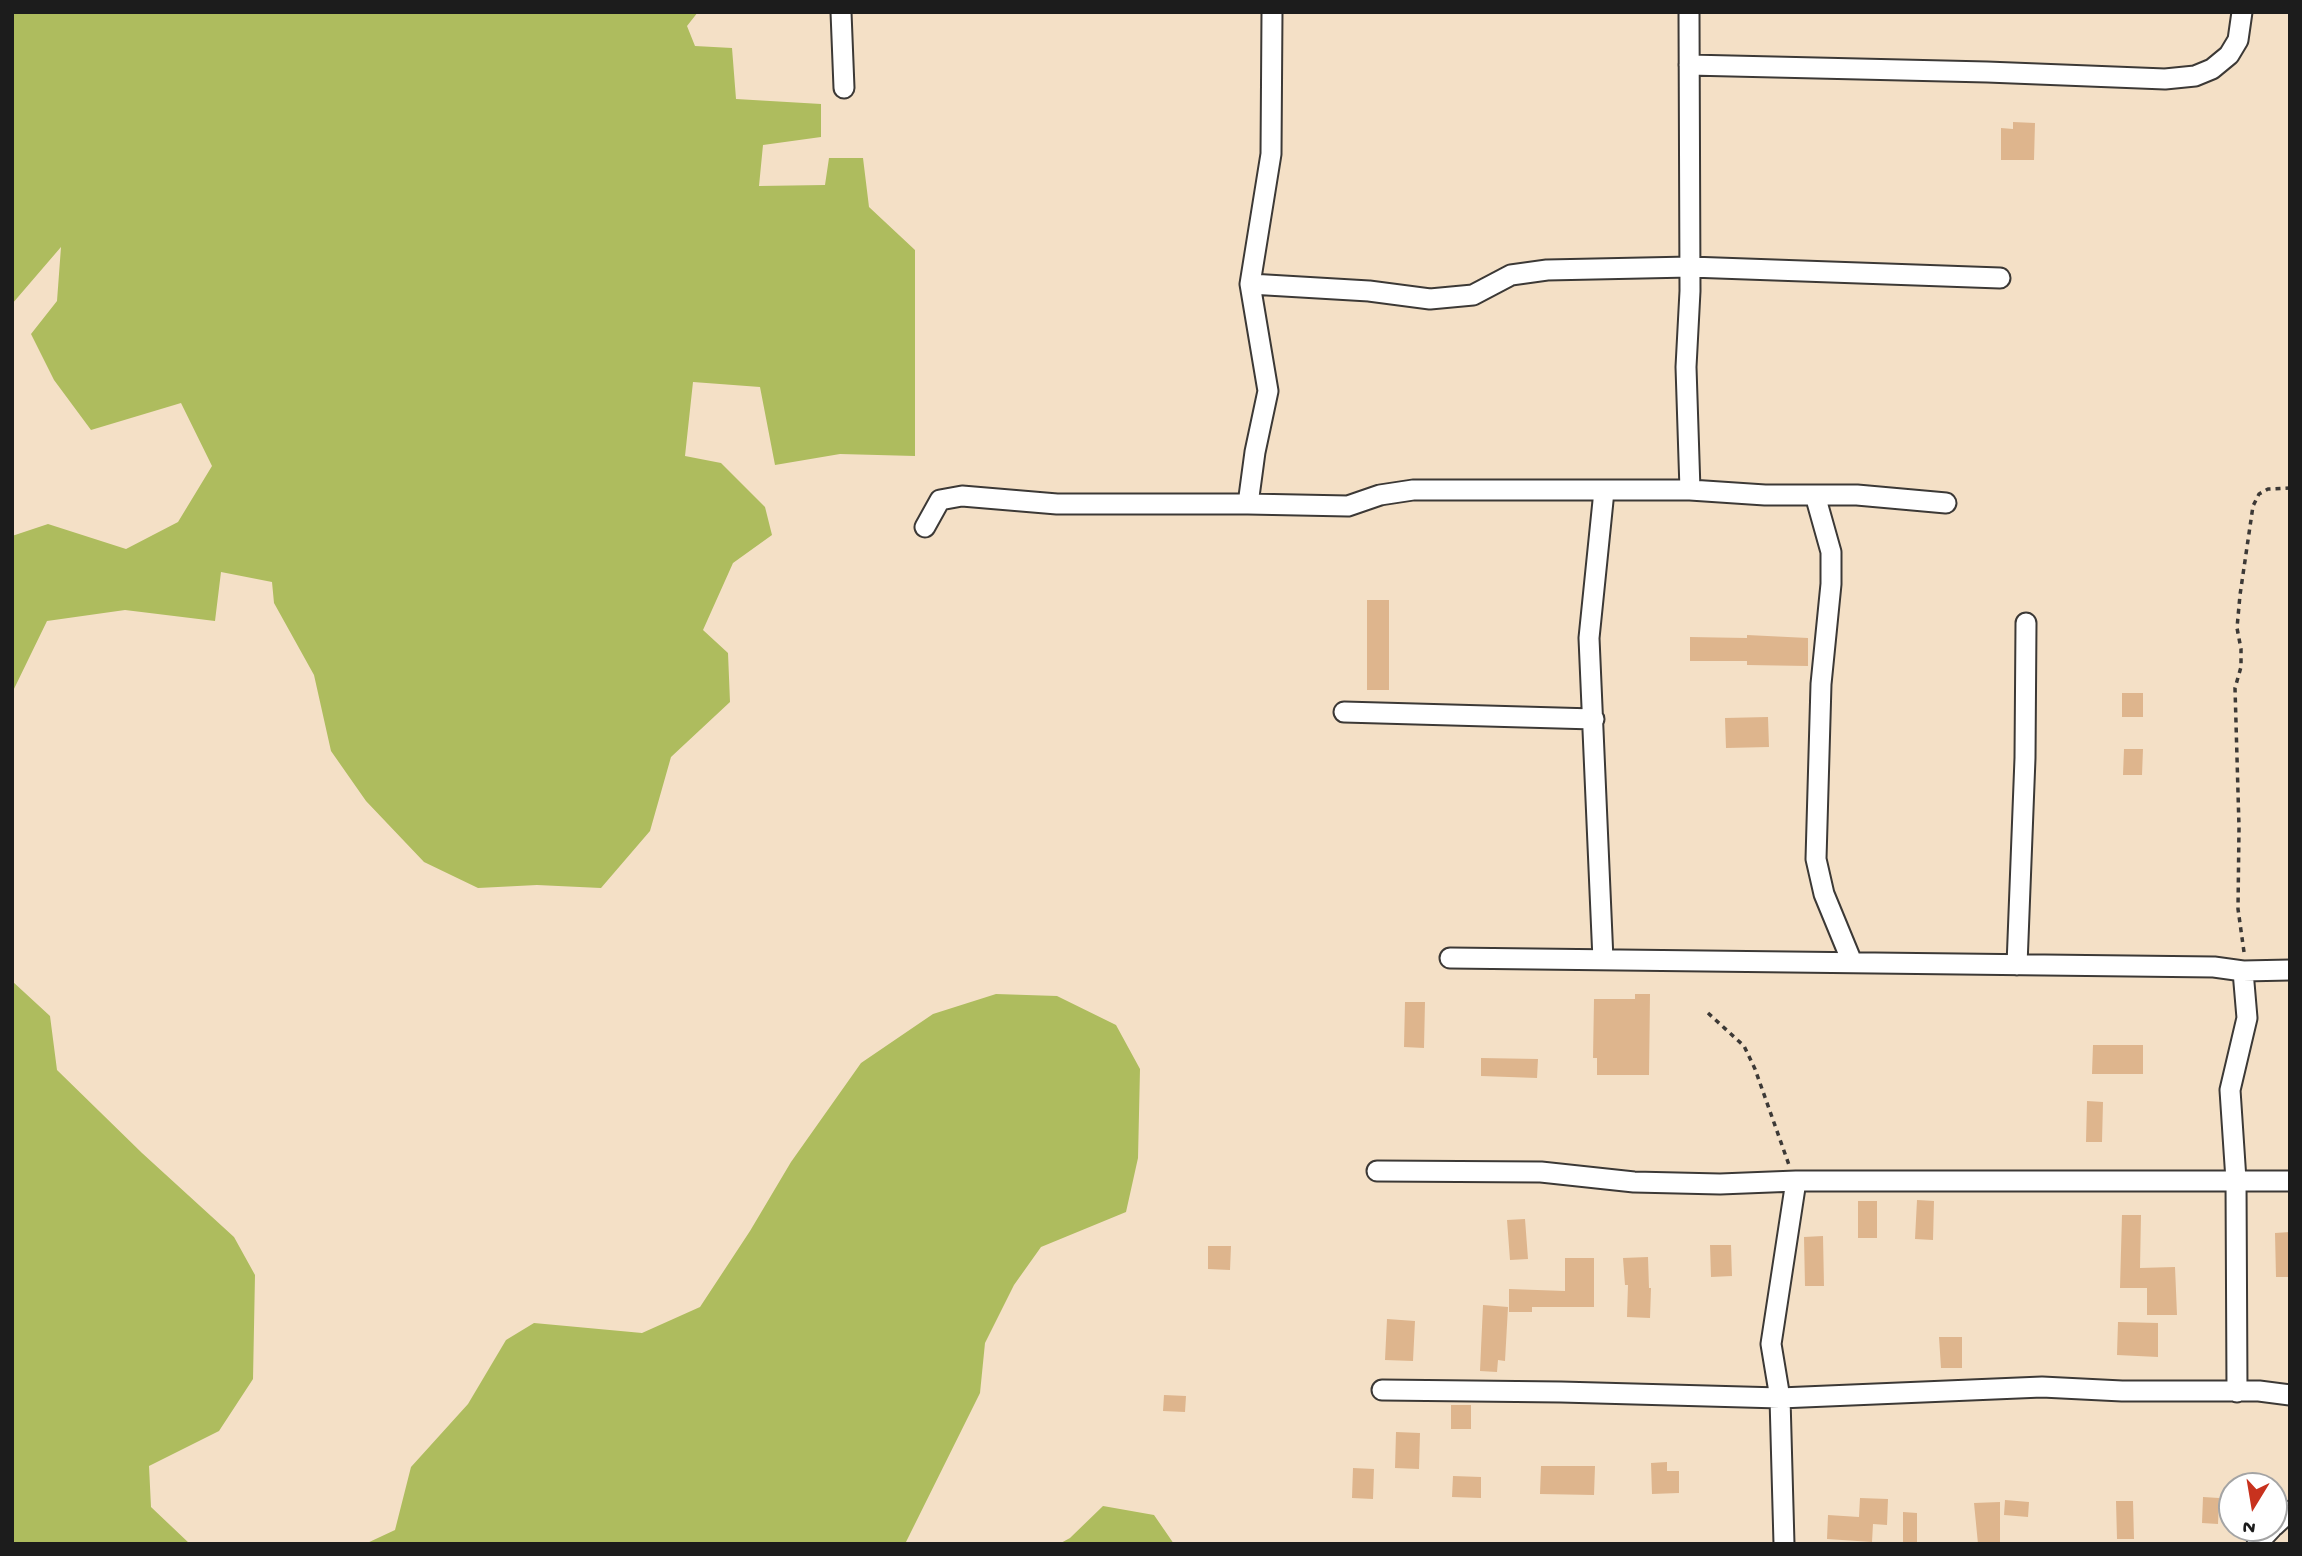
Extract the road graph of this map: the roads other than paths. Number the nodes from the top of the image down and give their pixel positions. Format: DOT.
graph roads {
  1 [pos="841,12"];
  2 [pos="1272,12"];
  3 [pos="1689,12"];
  4 [pos="2242,12"];
  5 [pos="1689,65"];
  6 [pos="844,89"];
  7 [pos="1690,267"];
  8 [pos="2000,278"];
  9 [pos="1250,284"];
  10 [pos="1690,490"];
  11 [pos="1604,491"];
  12 [pos="1815,495"];
  13 [pos="1946,503"];
  14 [pos="1248,504"];
  15 [pos="925,527"];
  16 [pos="2026,623"];
  17 [pos="1344,712"];
  18 [pos="1594,719"];
  19 [pos="1450,958"];
  20 [pos="1603,960"];
  21 [pos="1852,962"];
  22 [pos="2017,965"];
  23 [pos="2290,970"];
  24 [pos="2243,971"];
  25 [pos="1377,1171"];
  26 [pos="2236,1180"];
  27 [pos="1796,1181"];
  28 [pos="2290,1181"];
  29 [pos="1382,1390"];
  30 [pos="2237,1392"];
  31 [pos="2290,1395"];
  32 [pos="1780,1398"];
  33 [pos="1784,1544"];
  1 -- 6 [label="street"];
  2 -- 9 [label="street"];
  3 -- 5 [label="street"];
  4 -- 5 [label="street"];
  5 -- 7 [label="street"];
  7 -- 8 [label="street"];
  7 -- 9 [label="street"];
  7 -- 10 [label="street"];
  9 -- 14 [label="street"];
  10 -- 11 [label="street"];
  10 -- 12 [label="street"];
  11 -- 14 [label="street"];
  11 -- 18 [label="street"];
  12 -- 13 [label="street"];
  12 -- 21 [label="street"];
  14 -- 15 [label="street"];
  16 -- 22 [label="street"];
  17 -- 18 [label="street"];
  18 -- 20 [label="street"];
  19 -- 20 [label="street"];
  20 -- 21 [label="street"];
  21 -- 22 [label="street"];
  22 -- 24 [label="street"];
  23 -- 24 [label="street"];
  24 -- 26 [label="street"];
  25 -- 27 [label="street"];
  26 -- 27 [label="street"];
  26 -- 28 [label="street"];
  26 -- 30 [label="street"];
  27 -- 32 [label="street"];
  29 -- 32 [label="street"];
  30 -- 31 [label="street"];
  30 -- 32 [label="street"];
  32 -- 33 [label="street"];
}
